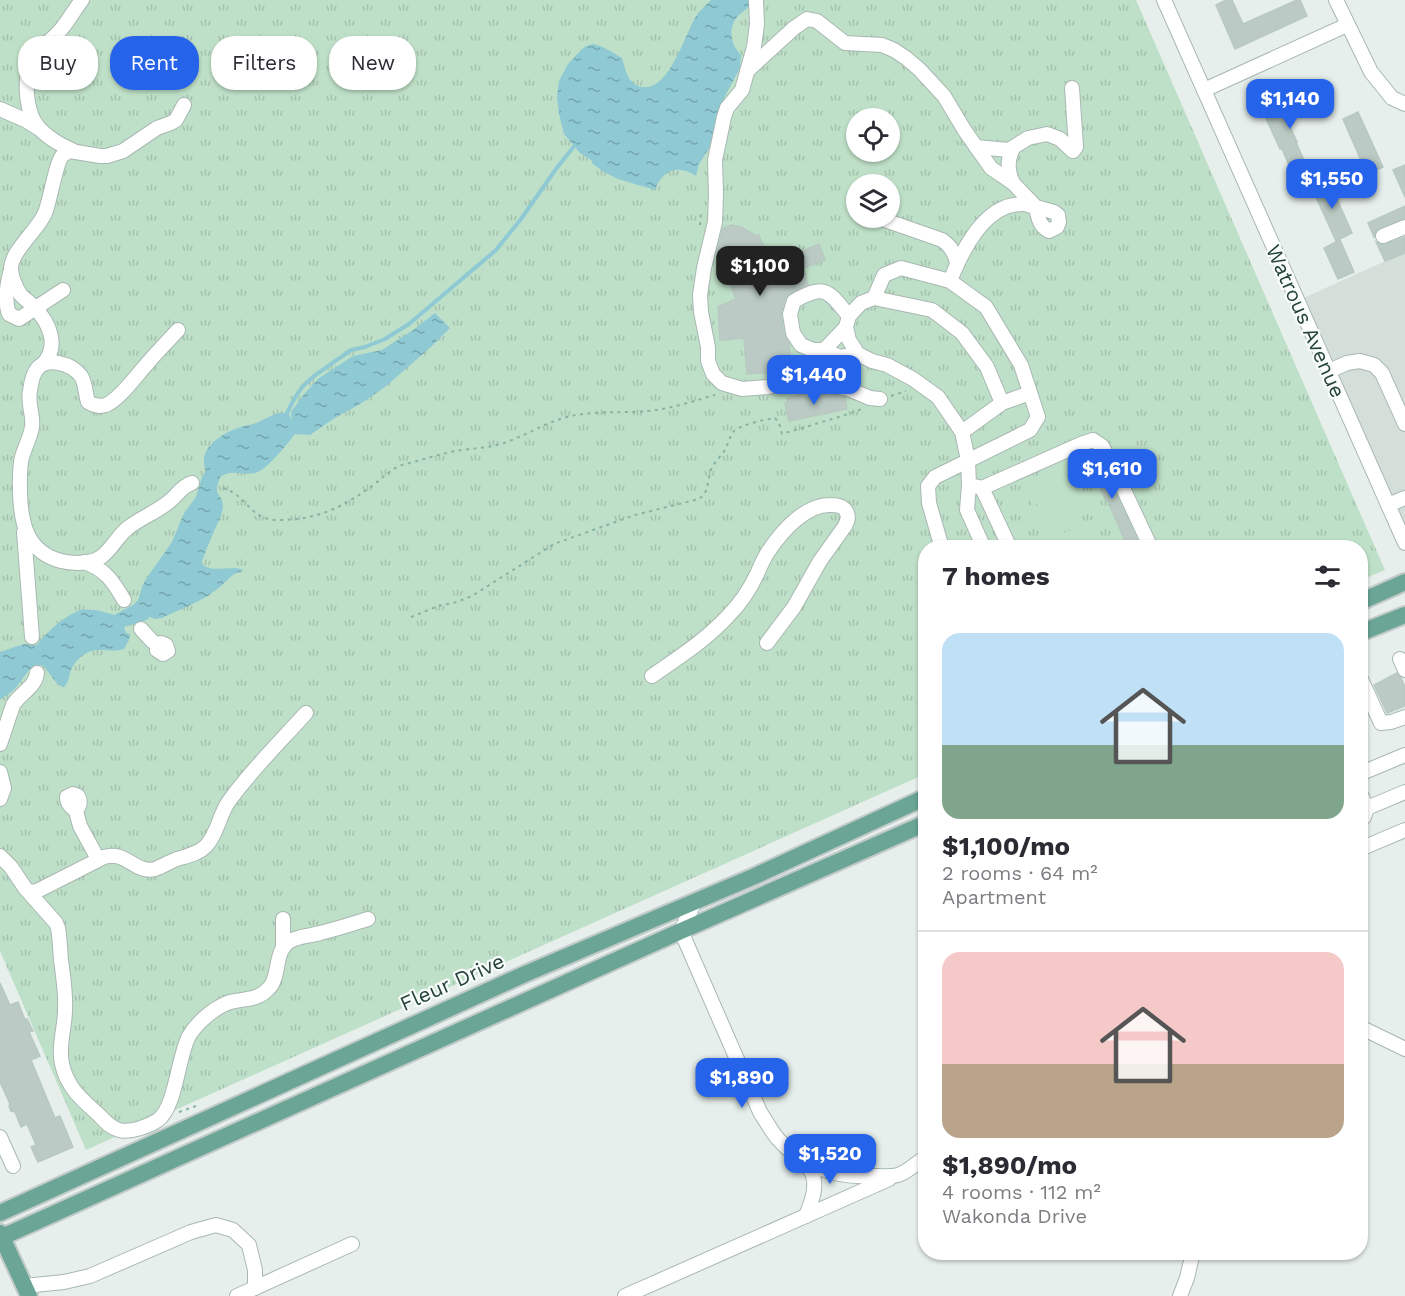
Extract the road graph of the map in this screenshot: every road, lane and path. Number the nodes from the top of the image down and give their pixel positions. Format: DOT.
graph roads {
  1 [pos="82,0"];
  2 [pos="756,0"];
  3 [pos="1164,0"];
  4 [pos="1336,0"];
  5 [pos="1347,25"];
  6 [pos="747,71"];
  7 [pos="1072,88"];
  8 [pos="1204,90"];
  9 [pos="1405,104"];
  10 [pos="184,105"];
  11 [pos="0,109"];
  12 [pos="40,129"];
  13 [pos="52,140"];
  14 [pos="976,147"];
  15 [pos="1013,148"];
  16 [pos="75,151"];
  17 [pos="60,158"];
  18 [pos="1013,183"];
  19 [pos="900,225"];
  20 [pos="1405,227"];
  21 [pos="1383,237"];
  22 [pos="957,263"];
  23 [pos="11,268"];
  24 [pos="950,281"];
  25 [pos="63,290"];
  26 [pos="874,298"];
  27 [pos="36,309"];
  28 [pos="848,322"];
  29 [pos="178,330"];
  30 [pos="824,350"];
  31 [pos="858,354"];
  32 [pos="840,357"];
  33 [pos="43,364"];
  34 [pos="1329,371"];
  35 [pos="788,382"];
  36 [pos="921,385"];
  37 [pos="739,388"];
  38 [pos="1030,393"];
  39 [pos="879,399"];
  40 [pos="1002,403"];
  41 [pos="1405,424"];
  42 [pos="962,432"];
  43 [pos="968,460"];
  44 [pos="192,483"];
  45 [pos="976,486"];
  46 [pos="223,488"];
  47 [pos="1405,498"];
  48 [pos="1388,505"];
  49 [pos="23,525"];
  50 [pos="940,540"];
  51 [pos="981,540"];
  52 [pos="1006,540"];
  53 [pos="1147,540"];
  54 [pos="1405,543"];
  55 [pos="102,556"];
  56 [pos="84,562"];
  57 [pos="102,571"];
  58 [pos="1405,582"];
  59 [pos="1368,598"];
  60 [pos="124,600"];
  61 [pos="1405,615"];
  62 [pos="411,617"];
  63 [pos="141,629"];
  64 [pos="1368,630"];
  65 [pos="32,637"];
  66 [pos="767,643"];
  67 [pos="158,645"];
  68 [pos="37,673"];
  69 [pos="652,676"];
  70 [pos="1368,694"];
  71 [pos="306,714"];
  72 [pos="1405,717"];
  73 [pos="0,744"];
  74 [pos="1405,755"];
  75 [pos="1368,769"];
  76 [pos="0,772"];
  77 [pos="1405,792"];
  78 [pos="0,799"];
  79 [pos="918,801"];
  80 [pos="76,811"];
  81 [pos="1368,811"];
  82 [pos="918,827"];
  83 [pos="1405,830"];
  84 [pos="1368,846"];
  85 [pos="0,856"];
  86 [pos="98,859"];
  87 [pos="30,892"];
  88 [pos="695,902"];
  89 [pos="283,919"];
  90 [pos="368,919"];
  91 [pos="681,931"];
  92 [pos="283,948"];
  93 [pos="1368,1030"];
  94 [pos="1405,1049"];
  95 [pos="0,1137"];
  96 [pos="803,1160"];
  97 [pos="918,1162"];
  98 [pos="13,1166"];
  99 [pos="898,1175"];
  100 [pos="0,1213"];
  101 [pos="806,1216"];
  102 [pos="1,1236"];
  103 [pos="352,1244"];
  104 [pos="1191,1260"];
  105 [pos="255,1288"];
  106 [pos="26,1291"];
  107 [pos="237,1296"];
  108 [pos="625,1296"];
  109 [pos="1180,1296"];
  1 -- 12 [label="street"];
  2 -- 6 [label="street"];
  3 -- 8 [label="street, Watrous Avenue"];
  4 -- 5 [label="street"];
  5 -- 8 [label="street"];
  5 -- 9 [label="street"];
  6 -- 14 [label="street"];
  6 -- 37 [label="street"];
  7 -- 15 [label="street"];
  8 -- 34 [label="street, Watrous Avenue"];
  10 -- 16 [label="street"];
  11 -- 12 [label="street"];
  12 -- 13 [label="street"];
  13 -- 16 [label="street"];
  13 -- 17 [label="street"];
  14 -- 15 [label="street"];
  14 -- 18 [label="street"];
  15 -- 18 [label="street"];
  16 -- 17 [label="street"];
  17 -- 23 [label="street"];
  18 -- 22 [label="street"];
  19 -- 22 [label="street"];
  20 -- 21 [label="street"];
  22 -- 24 [label="street"];
  23 -- 27 [label="street"];
  23 -- 27 [label="street"];
  24 -- 26 [label="street"];
  24 -- 38 [label="street"];
  25 -- 27 [label="street"];
  26 -- 28 [label="street"];
  26 -- 40 [label="street"];
  27 -- 33 [label="street"];
  28 -- 30 [label="street"];
  28 -- 30 [label="street"];
  28 -- 31 [label="street"];
  29 -- 33 [label="street"];
  30 -- 32 [label="street"];
  31 -- 32 [label="street"];
  31 -- 36 [label="street"];
  32 -- 35 [label="street"];
  33 -- 49 [label="street"];
  34 -- 41 [label="street"];
  34 -- 48 [label="street, Watrous Avenue"];
  35 -- 37 [label="street"];
  35 -- 39 [label="street"];
  36 -- 39 [label="path"];
  36 -- 42 [label="street"];
  37 -- 46 [label="path"];
  38 -- 40 [label="street"];
  38 -- 43 [label="street"];
  39 -- 62 [label="path"];
  40 -- 42 [label="street"];
  42 -- 43 [label="street"];
  43 -- 45 [label="street"];
  43 -- 50 [label="street"];
  44 -- 55 [label="street"];
  45 -- 51 [label="street"];
  45 -- 52 [label="street"];
  45 -- 53 [label="street"];
  47 -- 48 [label="street"];
  48 -- 54 [label="street, Watrous Avenue"];
  49 -- 56 [label="street"];
  49 -- 65 [label="street"];
  55 -- 56 [label="street"];
  55 -- 57 [label="street"];
  56 -- 57 [label="street"];
  57 -- 60 [label="street"];
  58 -- 59 [label="main road"];
  61 -- 64 [label="main road"];
  63 -- 67 [label="street"];
  66 -- 69 [label="street"];
  68 -- 73 [label="street"];
  70 -- 72 [label="street"];
  71 -- 86 [label="street"];
  74 -- 75 [label="street"];
  76 -- 78 [label="street"];
  77 -- 81 [label="street"];
  79 -- 88 [label="main road, Fleur Drive"];
  80 -- 86 [label="street"];
  82 -- 91 [label="main road"];
  83 -- 84 [label="street"];
  85 -- 87 [label="street"];
  86 -- 87 [label="street"];
  87 -- 92 [label="street"];
  88 -- 91 [label="street"];
  88 -- 100 [label="main road, Fleur Drive"];
  89 -- 92 [label="street"];
  90 -- 92 [label="street"];
  91 -- 96 [label="street"];
  91 -- 102 [label="main road"];
  93 -- 94 [label="street"];
  95 -- 98 [label="street"];
  96 -- 99 [label="street"];
  96 -- 101 [label="street"];
  97 -- 99 [label="street"];
  99 -- 101 [label="street"];
  101 -- 108 [label="street"];
  102 -- 106 [label="main road"];
  103 -- 105 [label="street"];
  104 -- 109 [label="street"];
  105 -- 106 [label="street"];
  105 -- 107 [label="street"];
}
